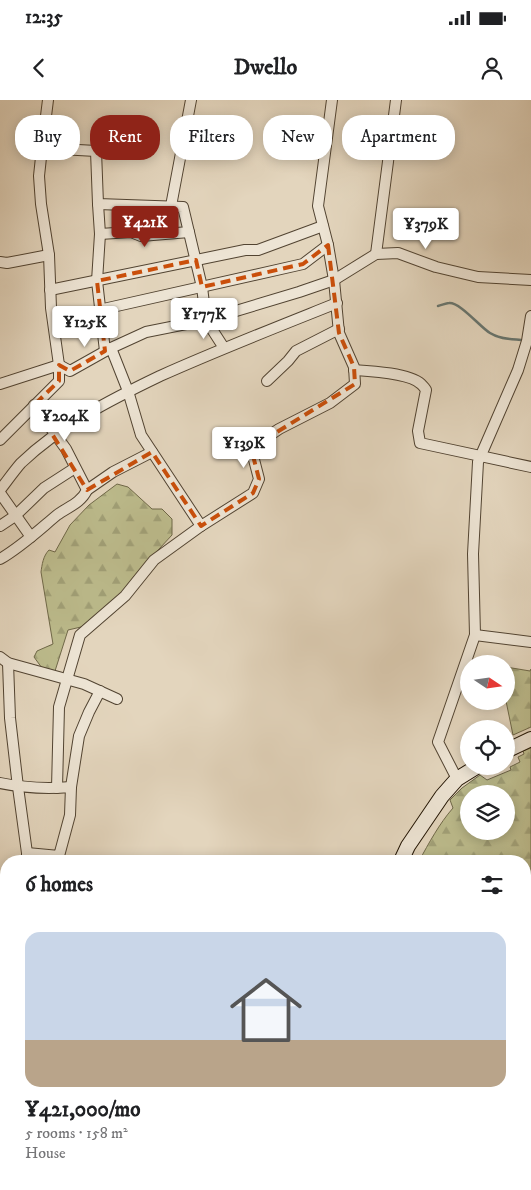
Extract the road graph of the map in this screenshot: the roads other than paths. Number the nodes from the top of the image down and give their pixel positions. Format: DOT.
graph roads {
  1 [pos="48,100"];
  2 [pos="191,100"];
  3 [pos="332,100"];
  4 [pos="396,100"];
  5 [pos="46,115"];
  6 [pos="80,150"];
  7 [pos="41,160"];
  8 [pos="98,204"];
  9 [pos="171,206"];
  10 [pos="323,226"];
  11 [pos="189,232"];
  12 [pos="100,234"];
  13 [pos="328,245"];
  14 [pos="376,254"];
  15 [pos="49,255"];
  16 [pos="196,260"];
  17 [pos="0,262"];
  18 [pos="334,280"];
  19 [pos="531,280"];
  20 [pos="97,281"];
  21 [pos="202,287"];
  22 [pos="50,290"];
  23 [pos="337,303"];
  24 [pos="99,310"];
  25 [pos="531,316"];
  26 [pos="206,320"];
  27 [pos="339,329"];
  28 [pos="224,348"];
  29 [pos="108,350"];
  30 [pos="60,365"];
  31 [pos="354,370"];
  32 [pos="267,381"];
  33 [pos="0,384"];
  34 [pos="128,392"];
  35 [pos="34,405"];
  36 [pos="55,434"];
  37 [pos="0,440"];
  38 [pos="152,452"];
  39 [pos="480,456"];
  40 [pos="531,467"];
  41 [pos="75,468"];
  42 [pos="86,490"];
  43 [pos="0,492"];
  44 [pos="15,516"];
  45 [pos="0,526"];
  46 [pos="201,526"];
  47 [pos="31,536"];
  48 [pos="0,559"];
  49 [pos="475,635"];
  50 [pos="531,642"];
  51 [pos="4,660"];
  52 [pos="67,679"];
  53 [pos="100,691"];
  54 [pos="117,699"];
  55 [pos="531,739"];
  56 [pos="515,747"];
  57 [pos="463,775"];
  58 [pos="457,779"];
  59 [pos="0,783"];
  60 [pos="18,787"];
  61 [pos="71,787"];
  62 [pos="57,788"];
  63 [pos="27,855"];
  64 [pos="59,855"];
  65 [pos="403,855"];
  1 -- 5 [label="street"];
  2 -- 9 [label="street"];
  3 -- 10 [label="street"];
  4 -- 14 [label="street"];
  6 -- 8 [label="street"];
  7 -- 15 [label="street"];
  8 -- 9 [label="street"];
  8 -- 12 [label="street"];
  9 -- 11 [label="street"];
  10 -- 13 [label="street"];
  10 -- 16 [label="street"];
  11 -- 12 [label="street"];
  11 -- 16 [label="street"];
  12 -- 20 [label="street"];
  13 -- 18 [label="street"];
  13 -- 21 [label="street"];
  14 -- 18 [label="street"];
  14 -- 19 [label="street"];
  15 -- 17 [label="street"];
  15 -- 22 [label="street"];
  16 -- 20 [label="street"];
  16 -- 21 [label="street"];
  18 -- 23 [label="street"];
  18 -- 26 [label="street"];
  20 -- 22 [label="street"];
  20 -- 24 [label="street"];
  21 -- 24 [label="street"];
  21 -- 26 [label="street"];
  22 -- 30 [label="street"];
  23 -- 27 [label="street"];
  23 -- 28 [label="street"];
  24 -- 29 [label="street"];
  25 -- 39 [label="street"];
  26 -- 28 [label="street"];
  26 -- 29 [label="street"];
  27 -- 31 [label="street"];
  27 -- 32 [label="street"];
  28 -- 34 [label="street"];
  29 -- 30 [label="street"];
  29 -- 34 [label="street"];
  30 -- 33 [label="street"];
  30 -- 35 [label="street"];
  31 -- 39 [label="street"];
  31 -- 46 [label="street"];
  34 -- 36 [label="street"];
  34 -- 38 [label="street"];
  35 -- 36 [label="street"];
  35 -- 37 [label="street"];
  36 -- 41 [label="street"];
  36 -- 43 [label="street"];
  38 -- 42 [label="street"];
  38 -- 46 [label="street"];
  39 -- 40 [label="street"];
  39 -- 49 [label="street"];
  41 -- 42 [label="street"];
  41 -- 44 [label="street"];
  42 -- 47 [label="street"];
  43 -- 44 [label="street"];
  44 -- 45 [label="street"];
  44 -- 47 [label="street"];
  46 -- 52 [label="street"];
  47 -- 48 [label="street"];
  49 -- 50 [label="street"];
  49 -- 58 [label="street"];
  51 -- 52 [label="street"];
  51 -- 60 [label="street"];
  52 -- 53 [label="street"];
  52 -- 62 [label="street"];
  53 -- 54 [label="street"];
  53 -- 61 [label="street"];
  55 -- 56 [label="street"];
  57 -- 58 [label="street"];
  58 -- 65 [label="street"];
  59 -- 60 [label="street"];
  60 -- 62 [label="street"];
  60 -- 63 [label="street"];
  61 -- 62 [label="street"];
  61 -- 64 [label="street"];
}
